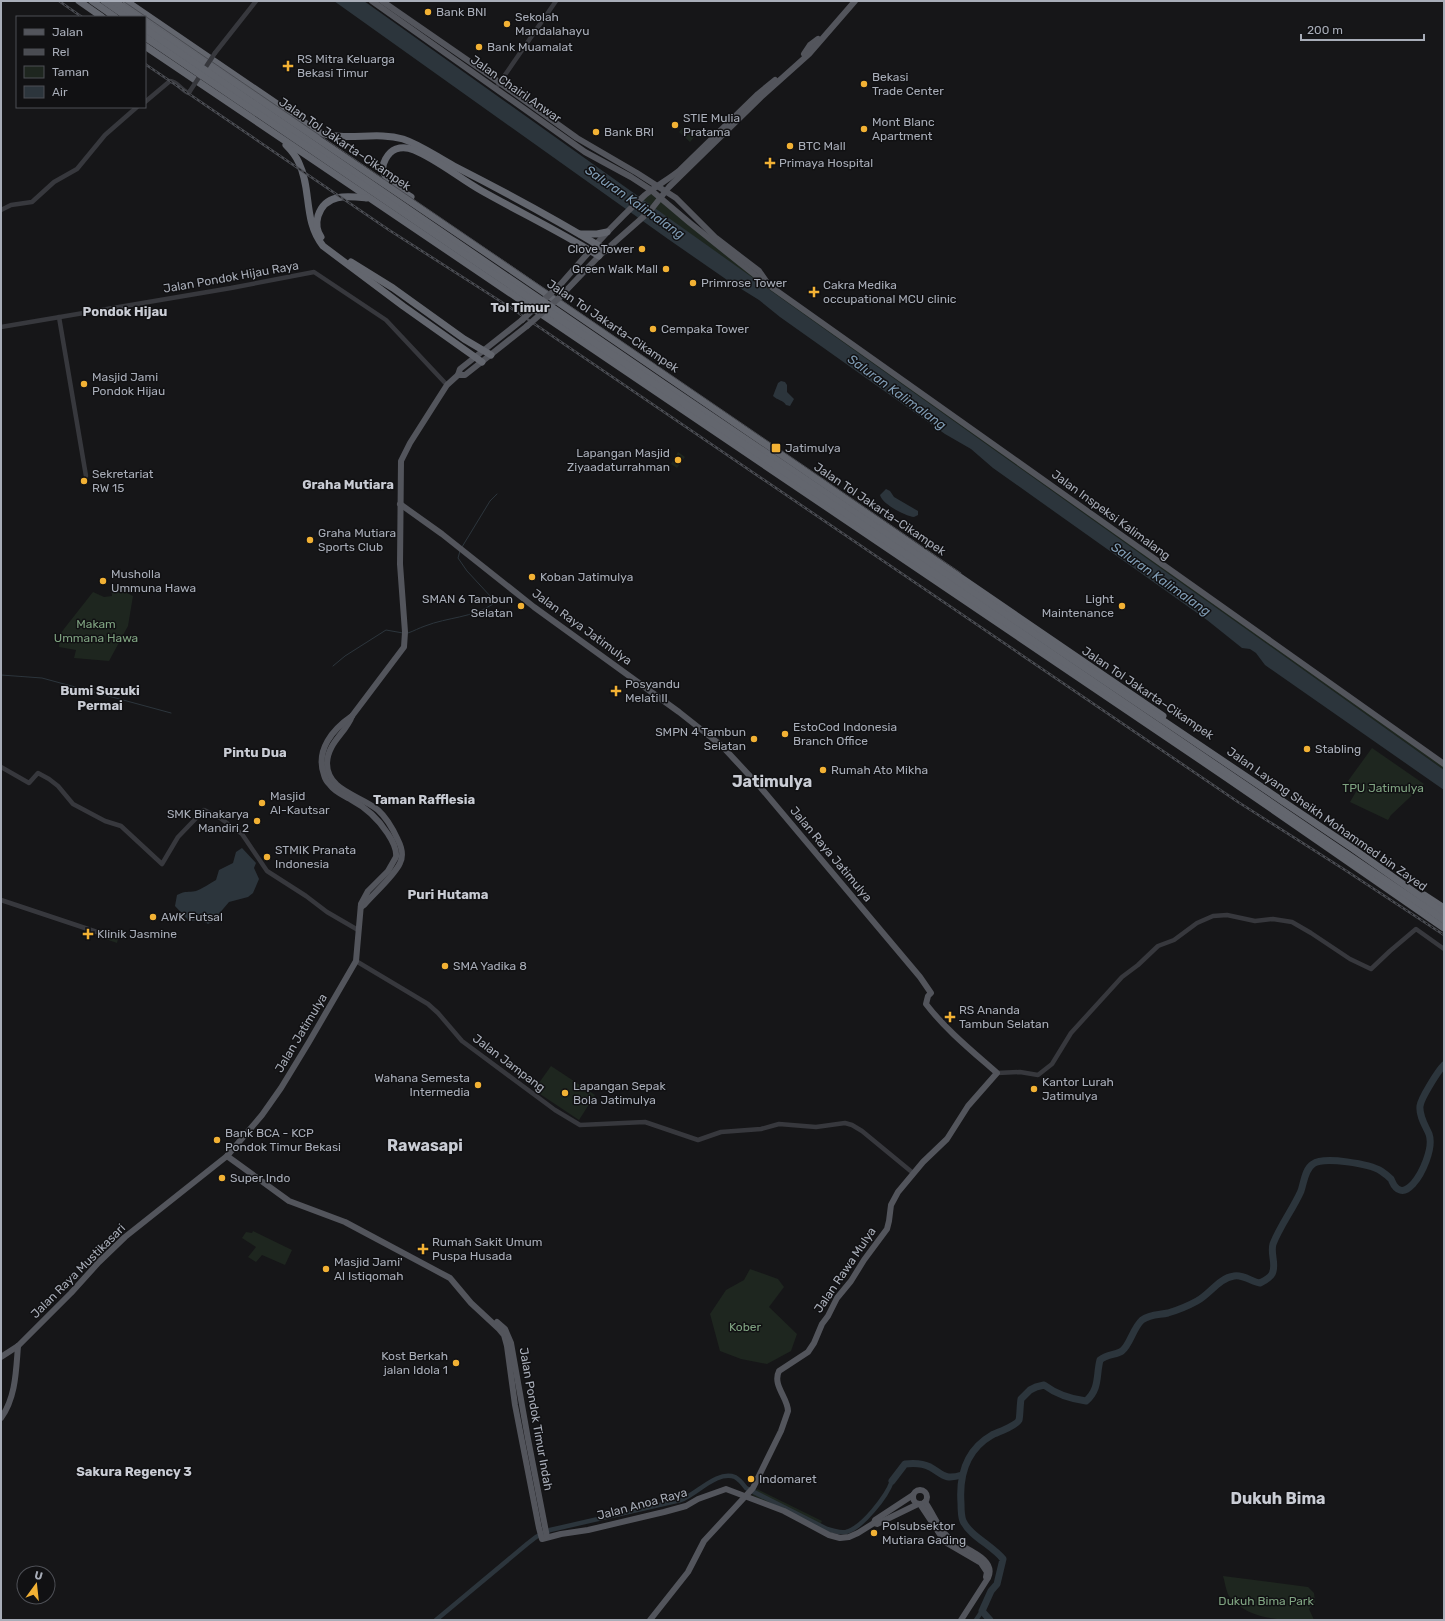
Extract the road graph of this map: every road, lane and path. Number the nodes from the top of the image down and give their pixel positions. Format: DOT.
graph roads {
  1 [pos="79,1"];
  2 [pos="92,1"];
  3 [pos="104,1"];
  4 [pos="114,1"];
  5 [pos="126,1"];
  6 [pos="256,1"];
  7 [pos="372,1"];
  8 [pos="382,1"];
  9 [pos="556,1"];
  10 [pos="855,1"];
  11 [pos="101,16"];
  12 [pos="114,16"];
  13 [pos="126,16"];
  14 [pos="136,16"];
  15 [pos="146,23"];
  16 [pos="830,29"];
  17 [pos="146,30"];
  18 [pos="146,38"];
  19 [pos="146,47"];
  20 [pos="501,83"];
  21 [pos="496,88"];
  22 [pos="146,101"];
  23 [pos="136,108"];
  24 [pos="281,139"];
  25 [pos="654,188"];
  26 [pos="666,191"];
  27 [pos="368,198"];
  28 [pos="660,201"];
  29 [pos="1,210"];
  30 [pos="703,230"];
  31 [pos="607,232"];
  32 [pos="578,234"];
  33 [pos="596,244"];
  34 [pos="590,250"];
  35 [pos="606,250"];
  36 [pos="599,256"];
  37 [pos="507,267"];
  38 [pos="59,317"];
  39 [pos="1,327"];
  40 [pos="464,338"];
  41 [pos="459,345"];
  42 [pos="484,350"];
  43 [pos="491,355"];
  44 [pos="475,357"];
  45 [pos="482,362"];
  46 [pos="458,375"];
  47 [pos="447,385"];
  48 [pos="86,476"];
  49 [pos="400,504"];
  50 [pos="1444,764"];
  51 [pos="1,767"];
  52 [pos="1,900"];
  53 [pos="1444,908"];
  54 [pos="1444,913"];
  55 [pos="1444,920"];
  56 [pos="1444,928"];
  57 [pos="358,930"];
  58 [pos="96,932"];
  59 [pos="1444,949"];
  60 [pos="356,960"];
  61 [pos="997,1073"];
  62 [pos="227,1156"];
  63 [pos="913,1173"];
  64 [pos="18,1346"];
  65 [pos="1,1357"];
  66 [pos="1,1418"];
  67 [pos="747,1495"];
  68 [pos="913,1496"];
  69 [pos="921,1504"];
  70 [pos="874,1523"];
  71 [pos="544,1534"];
  72 [pos="650,1620"];
  73 [pos="961,1620"];
  1 -- 11 [label="highway"];
  2 -- 12 [label="highway"];
  3 -- 13 [label="highway"];
  4 -- 14 [label="highway"];
  5 -- 32 [label="highway"];
  6 -- 22 [label="street, bridge"];
  7 -- 21 [label="main road, Jalan Chairil Anwar"];
  8 -- 20 [label="main road, Jalan Chairil Anwar"];
  9 -- 20 [label="street"];
  10 -- 16 [label="main road"];
  15 -- 37 [label="highway, Jalan Tol Jakarta–Cikampek"];
  16 -- 25 [label="main road"];
  16 -- 26 [label="main road"];
  17 -- 54 [label="highway, Jalan Layang Sheikh Mohammed bin Zayed, bridge"];
  18 -- 55 [label="highway, Jalan Layang Sheikh Mohammed bin Zayed, bridge"];
  19 -- 24 [label="highway"];
  20 -- 21 [label="street"];
  20 -- 25 [label="main road, Jalan Chairil Anwar"];
  21 -- 25 [label="main road, Jalan Chairil Anwar"];
  23 -- 29 [label="street"];
  24 -- 27 [label="highway"];
  24 -- 41 [label="highway"];
  25 -- 26 [label="main road, Jalan Inspeksi Kalimalang"];
  25 -- 28 [label="main road, Jalan Inspeksi Kalimalang"];
  25 -- 31 [label="main road"];
  26 -- 28 [label="main road"];
  26 -- 30 [label="main road, Jalan Inspeksi Kalimalang"];
  27 -- 40 [label="highway"];
  27 -- 56 [label="highway"];
  28 -- 30 [label="main road, Jalan Inspeksi Kalimalang"];
  28 -- 35 [label="main road"];
  30 -- 50 [label="main road, Jalan Inspeksi Kalimalang"];
  31 -- 32 [label="highway"];
  31 -- 33 [label="main road"];
  32 -- 33 [label="highway"];
  33 -- 34 [label="main road"];
  33 -- 35 [label="highway"];
  34 -- 36 [label="highway"];
  34 -- 37 [label="highway"];
  34 -- 42 [label="main road, bridge"];
  35 -- 36 [label="main road"];
  36 -- 43 [label="main road, bridge"];
  37 -- 53 [label="highway, Jalan Tol Jakarta–Cikampek"];
  38 -- 39 [label="street, Jalan Pondok Hijau Raya"];
  38 -- 47 [label="street, Jalan Pondok Hijau Raya"];
  38 -- 48 [label="street"];
  40 -- 41 [label="highway"];
  40 -- 42 [label="highway"];
  41 -- 44 [label="highway"];
  42 -- 43 [label="highway"];
  42 -- 44 [label="main road"];
  43 -- 45 [label="main road"];
  44 -- 45 [label="highway"];
  44 -- 46 [label="main road"];
  45 -- 46 [label="main road"];
  46 -- 47 [label="main road, Jalan Jatimulya"];
  47 -- 49 [label="main road, Jalan Jatimulya"];
  49 -- 57 [label="main road, Jalan Jatimulya"];
  49 -- 61 [label="main road, Jalan Raya Jatimulya"];
  51 -- 57 [label="street"];
  52 -- 58 [label="street"];
  57 -- 60 [label="main road, Jalan Jatimulya"];
  59 -- 61 [label="street"];
  60 -- 62 [label="main road, Jalan Jatimulya"];
  60 -- 63 [label="street, Jalan Jampang"];
  61 -- 63 [label="main road, Jalan Rawa Mulya"];
  62 -- 64 [label="main road, Jalan Raya Mustikasari"];
  62 -- 71 [label="main road, Jalan Pondok Timur Indah"];
  63 -- 67 [label="main road, Jalan Rawa Mulya"];
  64 -- 65 [label="main road, Jalan Raya Mustikasari"];
  64 -- 66 [label="main road"];
  67 -- 70 [label="main road, Jalan Anoa Raya"];
  67 -- 71 [label="main road, Jalan Anoa Raya"];
  67 -- 72 [label="main road, Jalan Rawa Mulya"];
  68 -- 69 [label="main road"];
  68 -- 69 [label="main road"];
  68 -- 70 [label="main road"];
  69 -- 70 [label="main road"];
  69 -- 73 [label="main road"];
}
